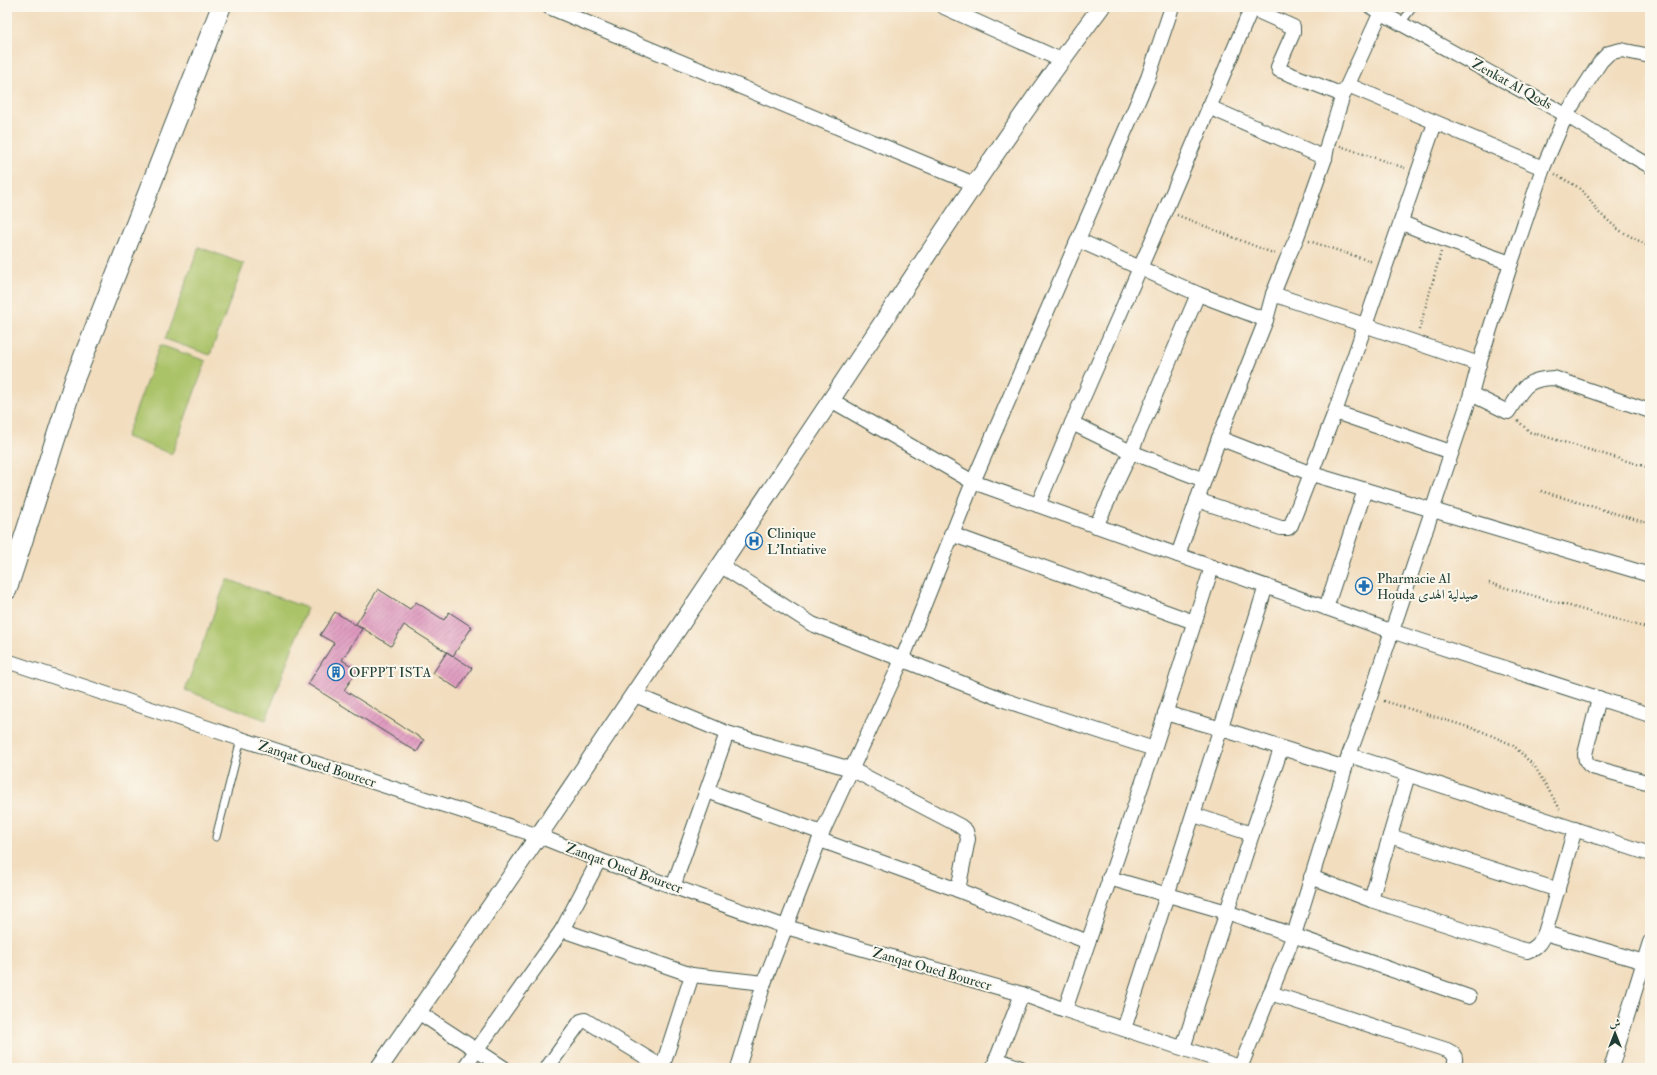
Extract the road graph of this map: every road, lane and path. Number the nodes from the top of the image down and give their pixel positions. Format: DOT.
graph roads {
  1 [pos="221,7"];
  2 [pos="549,7"];
  3 [pos="944,7"];
  4 [pos="1101,7"];
  5 [pos="1172,7"];
  6 [pos="1414,7"];
  7 [pos="1251,8"];
  8 [pos="1376,10"];
  9 [pos="1402,23"];
  10 [pos="1650,56"];
  11 [pos="1061,60"];
  12 [pos="1345,90"];
  13 [pos="1210,107"];
  14 [pos="1566,115"];
  15 [pos="1436,123"];
  16 [pos="1328,142"];
  17 [pos="1325,158"];
  18 [pos="1650,166"];
  19 [pos="1543,168"];
  20 [pos="1418,172"];
  21 [pos="974,184"];
  22 [pos="1166,210"];
  23 [pos="1402,222"];
  24 [pos="1297,237"];
  25 [pos="1078,240"];
  26 [pos="1445,240"];
  27 [pos="1650,247"];
  28 [pos="1287,259"];
  29 [pos="1511,263"];
  30 [pos="1385,266"];
  31 [pos="1140,269"];
  32 [pos="1198,294"];
  33 [pos="1273,294"];
  34 [pos="1266,320"];
  35 [pos="1366,324"];
  36 [pos="1416,342"];
  37 [pos="1479,364"];
  38 [pos="1472,394"];
  39 [pos="831,400"];
  40 [pos="1650,411"];
  41 [pos="1335,412"];
  42 [pos="1508,412"];
  43 [pos="1072,423"];
  44 [pos="1219,438"];
  45 [pos="1131,452"];
  46 [pos="1451,452"];
  47 [pos="1650,468"];
  48 [pos="1312,474"];
  49 [pos="1204,480"];
  50 [pos="973,482"];
  51 [pos="1365,490"];
  52 [pos="1541,491"];
  53 [pos="1197,500"];
  54 [pos="1038,505"];
  55 [pos="1432,510"];
  56 [pos="1650,524"];
  57 [pos="1096,526"];
  58 [pos="951,534"];
  59 [pos="1178,555"];
  60 [pos="720,565"];
  61 [pos="1212,567"];
  62 [pos="1650,575"];
  63 [pos="1490,583"];
  64 [pos="1266,586"];
  65 [pos="7,590"];
  66 [pos="1326,608"];
  67 [pos="1194,622"];
  68 [pos="1650,629"];
  69 [pos="1391,631"];
  70 [pos="902,660"];
  71 [pos="7,661"];
  72 [pos="634,695"];
  73 [pos="1370,696"];
  74 [pos="1599,698"];
  75 [pos="1165,713"];
  76 [pos="1650,715"];
  77 [pos="1222,729"];
  78 [pos="727,733"];
  79 [pos="241,739"];
  80 [pos="1154,748"];
  81 [pos="1281,749"];
  82 [pos="1347,762"];
  83 [pos="851,769"];
  84 [pos="1408,774"];
  85 [pos="1650,783"];
  86 [pos="707,791"];
  87 [pos="1194,815"];
  88 [pos="1573,828"];
  89 [pos="1252,834"];
  90 [pos="539,836"];
  91 [pos="821,836"];
  92 [pos="1390,836"];
  93 [pos="216,837"];
  94 [pos="1650,854"];
  95 [pos="598,860"];
  96 [pos="1311,877"];
  97 [pos="1109,878"];
  98 [pos="673,887"];
  99 [pos="958,890"];
  100 [pos="1558,890"];
  101 [pos="1166,895"];
  102 [pos="1371,900"];
  103 [pos="1227,912"];
  104 [pos="786,927"];
  105 [pos="562,930"];
  106 [pos="1545,933"];
  107 [pos="1294,935"];
  108 [pos="1088,942"];
  109 [pos="1650,942"];
  110 [pos="1644,962"];
  111 [pos="692,975"];
  112 [pos="764,983"];
  113 [pos="1022,994"];
  114 [pos="1270,994"];
  115 [pos="1469,997"];
  116 [pos="1065,1010"];
  117 [pos="418,1012"];
  118 [pos="1124,1029"];
  119 [pos="1183,1048"];
  120 [pos="477,1049"];
  121 [pos="995,1064"];
  122 [pos="662,1067"];
  123 [pos="379,1068"];
  124 [pos="464,1068"];
  125 [pos="504,1068"];
  126 [pos="547,1068"];
  127 [pos="738,1068"];
  128 [pos="1021,1068"];
  129 [pos="1241,1068"];
  130 [pos="1453,1068"];
  131 [pos="1611,1068"];
  1 -- 65 [label="main road"];
  2 -- 21 [label="street"];
  3 -- 11 [label="street"];
  4 -- 11 [label="street"];
  5 -- 25 [label="street"];
  6 -- 9 [label="lane"];
  7 -- 12 [label="street"];
  7 -- 13 [label="street"];
  8 -- 9 [label="street, Zenkat Al Qods"];
  8 -- 12 [label="street"];
  9 -- 14 [label="street, Zenkat Al Qods"];
  10 -- 14 [label="street"];
  11 -- 21 [label="street"];
  12 -- 15 [label="street"];
  12 -- 16 [label="street"];
  13 -- 17 [label="street"];
  13 -- 22 [label="street"];
  14 -- 18 [label="street, Zenkat Al Qods"];
  14 -- 19 [label="street"];
  15 -- 19 [label="street"];
  15 -- 20 [label="street"];
  16 -- 17 [label="street"];
  16 -- 20 [label="path"];
  17 -- 24 [label="street"];
  19 -- 27 [label="path"];
  19 -- 29 [label="street"];
  20 -- 23 [label="street"];
  21 -- 39 [label="street"];
  22 -- 28 [label="path"];
  22 -- 31 [label="street"];
  23 -- 26 [label="street"];
  23 -- 30 [label="street"];
  24 -- 28 [label="street"];
  24 -- 30 [label="path"];
  25 -- 31 [label="street"];
  25 -- 50 [label="street"];
  26 -- 29 [label="street"];
  26 -- 36 [label="path"];
  28 -- 33 [label="street"];
  29 -- 37 [label="street"];
  30 -- 35 [label="street"];
  31 -- 32 [label="street"];
  31 -- 43 [label="street"];
  32 -- 34 [label="street"];
  32 -- 45 [label="street"];
  33 -- 34 [label="street"];
  33 -- 35 [label="street"];
  34 -- 44 [label="street"];
  35 -- 36 [label="street"];
  35 -- 41 [label="street"];
  36 -- 37 [label="street"];
  37 -- 38 [label="street"];
  38 -- 42 [label="street"];
  38 -- 46 [label="street"];
  39 -- 50 [label="street"];
  39 -- 60 [label="street"];
  40 -- 42 [label="street"];
  41 -- 46 [label="street"];
  41 -- 48 [label="street"];
  42 -- 47 [label="path"];
  43 -- 45 [label="street"];
  43 -- 54 [label="street"];
  44 -- 48 [label="street"];
  44 -- 49 [label="street"];
  45 -- 49 [label="street"];
  45 -- 57 [label="street"];
  46 -- 55 [label="street"];
  48 -- 51 [label="street"];
  48 -- 53 [label="street"];
  49 -- 53 [label="street"];
  50 -- 54 [label="street"];
  50 -- 58 [label="street"];
  51 -- 55 [label="street"];
  51 -- 66 [label="street"];
  52 -- 56 [label="path"];
  53 -- 59 [label="street"];
  54 -- 57 [label="street"];
  55 -- 62 [label="street"];
  55 -- 69 [label="street"];
  57 -- 59 [label="street"];
  58 -- 67 [label="street"];
  58 -- 70 [label="street"];
  59 -- 61 [label="street"];
  60 -- 70 [label="street"];
  60 -- 72 [label="street"];
  61 -- 64 [label="street"];
  61 -- 67 [label="street"];
  63 -- 68 [label="path"];
  64 -- 66 [label="street"];
  64 -- 77 [label="street"];
  66 -- 69 [label="street"];
  67 -- 75 [label="street"];
  69 -- 73 [label="street"];
  69 -- 74 [label="street"];
  70 -- 80 [label="street"];
  70 -- 83 [label="street"];
  71 -- 79 [label="street, Zanqat Oued Bourecr"];
  72 -- 78 [label="street"];
  72 -- 90 [label="street"];
  73 -- 82 [label="street"];
  73 -- 88 [label="path"];
  74 -- 76 [label="street"];
  74 -- 85 [label="street"];
  75 -- 77 [label="street"];
  75 -- 80 [label="street"];
  77 -- 81 [label="street"];
  77 -- 87 [label="street"];
  78 -- 83 [label="street"];
  78 -- 86 [label="street"];
  79 -- 90 [label="street, Zanqat Oued Bourecr"];
  79 -- 93 [label="lane"];
  80 -- 97 [label="street"];
  81 -- 82 [label="street"];
  81 -- 89 [label="street"];
  82 -- 84 [label="street"];
  82 -- 96 [label="street"];
  83 -- 91 [label="street"];
  83 -- 99 [label="street"];
  84 -- 88 [label="street"];
  84 -- 92 [label="street"];
  86 -- 91 [label="street"];
  86 -- 98 [label="street"];
  87 -- 89 [label="street"];
  87 -- 101 [label="street"];
  88 -- 94 [label="street"];
  88 -- 100 [label="street"];
  89 -- 103 [label="street"];
  90 -- 95 [label="street, Zanqat Oued Bourecr"];
  90 -- 117 [label="street"];
  91 -- 99 [label="street"];
  91 -- 104 [label="street"];
  92 -- 100 [label="street"];
  92 -- 102 [label="street"];
  95 -- 98 [label="street, Zanqat Oued Bourecr"];
  95 -- 105 [label="street"];
  96 -- 102 [label="street"];
  96 -- 107 [label="street"];
  97 -- 101 [label="street"];
  97 -- 108 [label="street"];
  98 -- 104 [label="street, Zanqat Oued Bourecr"];
  99 -- 108 [label="street"];
  100 -- 106 [label="street"];
  101 -- 103 [label="street"];
  101 -- 118 [label="street"];
  102 -- 106 [label="street"];
  103 -- 107 [label="street"];
  103 -- 119 [label="street"];
  104 -- 112 [label="street"];
  104 -- 113 [label="street, Zanqat Oued Bourecr"];
  105 -- 111 [label="street"];
  105 -- 120 [label="street"];
  106 -- 110 [label="street"];
  107 -- 114 [label="street"];
  107 -- 115 [label="street"];
  108 -- 116 [label="street"];
  109 -- 110 [label="street"];
  110 -- 131 [label="street"];
  111 -- 112 [label="street"];
  111 -- 122 [label="street"];
  112 -- 127 [label="street"];
  113 -- 116 [label="street, Zanqat Oued Bourecr"];
  113 -- 121 [label="street"];
  114 -- 129 [label="street"];
  114 -- 130 [label="street"];
  116 -- 118 [label="street, Zanqat Oued Bourecr"];
  117 -- 120 [label="street"];
  117 -- 123 [label="street"];
  118 -- 119 [label="street, Zanqat Oued Bourecr"];
  119 -- 129 [label="street, Zanqat Oued Bourecr"];
  120 -- 124 [label="street"];
  120 -- 125 [label="street"];
  121 -- 128 [label="street"];
  122 -- 126 [label="street"];
}
